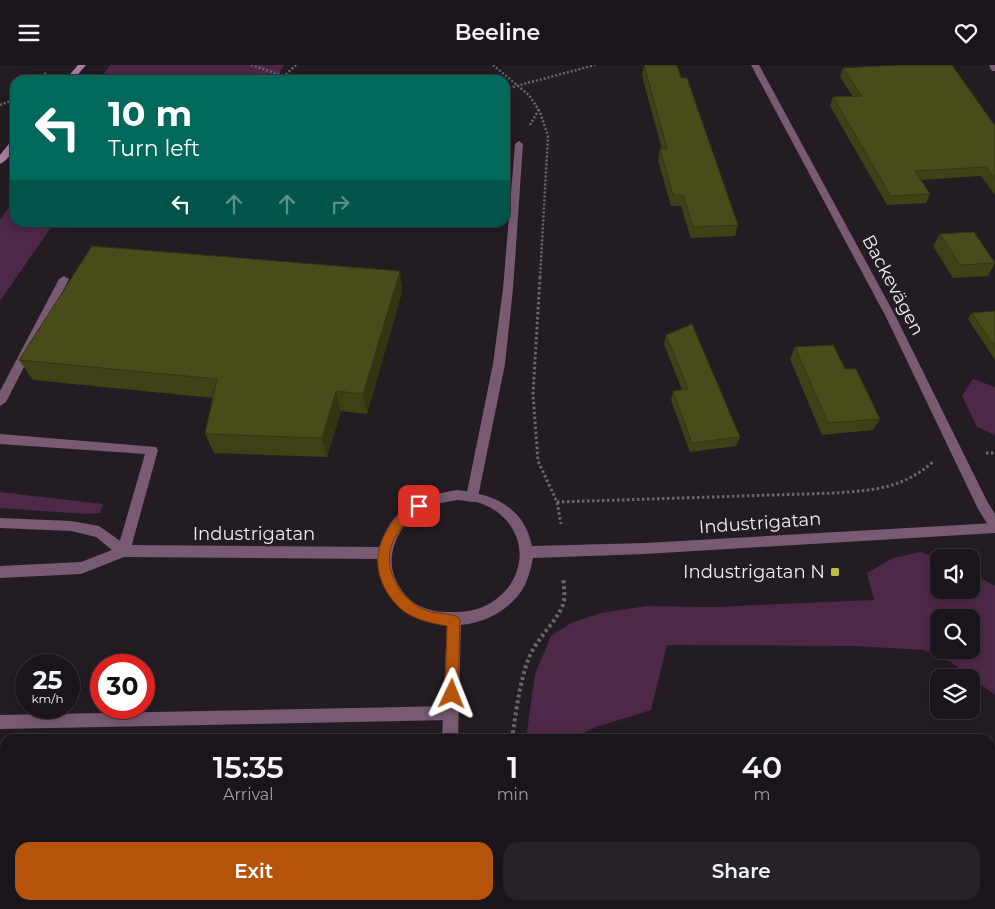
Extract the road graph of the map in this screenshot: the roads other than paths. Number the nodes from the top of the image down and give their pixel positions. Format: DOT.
graph roads {
  1 [pos="82,65"];
  2 [pos="755,65"];
  3 [pos="993,65"];
  4 [pos="995,69"];
  5 [pos="73,75"];
  6 [pos="519,144"];
  7 [pos="10,148"];
  8 [pos="0,161"];
  9 [pos="64,279"];
  10 [pos="0,402"];
  11 [pos="0,439"];
  12 [pos="472,497"];
  13 [pos="0,523"];
  14 [pos="995,524"];
  15 [pos="995,528"];
  16 [pos="124,551"];
  17 [pos="528,552"];
  18 [pos="383,553"];
  19 [pos="0,572"];
  20 [pos="454,621"];
  21 [pos="451,713"];
  22 [pos="0,721"];
  23 [pos="450,734"];
  1 -- 5 [label="main road"];
  2 -- 14 [label="street, Backevägen"];
  3 -- 4 [label="street"];
  6 -- 12 [label="street"];
  7 -- 8 [label="main road"];
  9 -- 10 [label="street"];
  11 -- 16 [label="street"];
  12 -- 17 [label="street"];
  12 -- 18 [label="street"];
  13 -- 16 [label="street"];
  15 -- 17 [label="street, Industrigatan"];
  16 -- 18 [label="street, Industrigatan"];
  16 -- 19 [label="street, Industrigatan"];
  17 -- 20 [label="street"];
  18 -- 20 [label="street"];
  20 -- 21 [label="street"];
  21 -- 22 [label="street"];
  21 -- 23 [label="street"];
}
